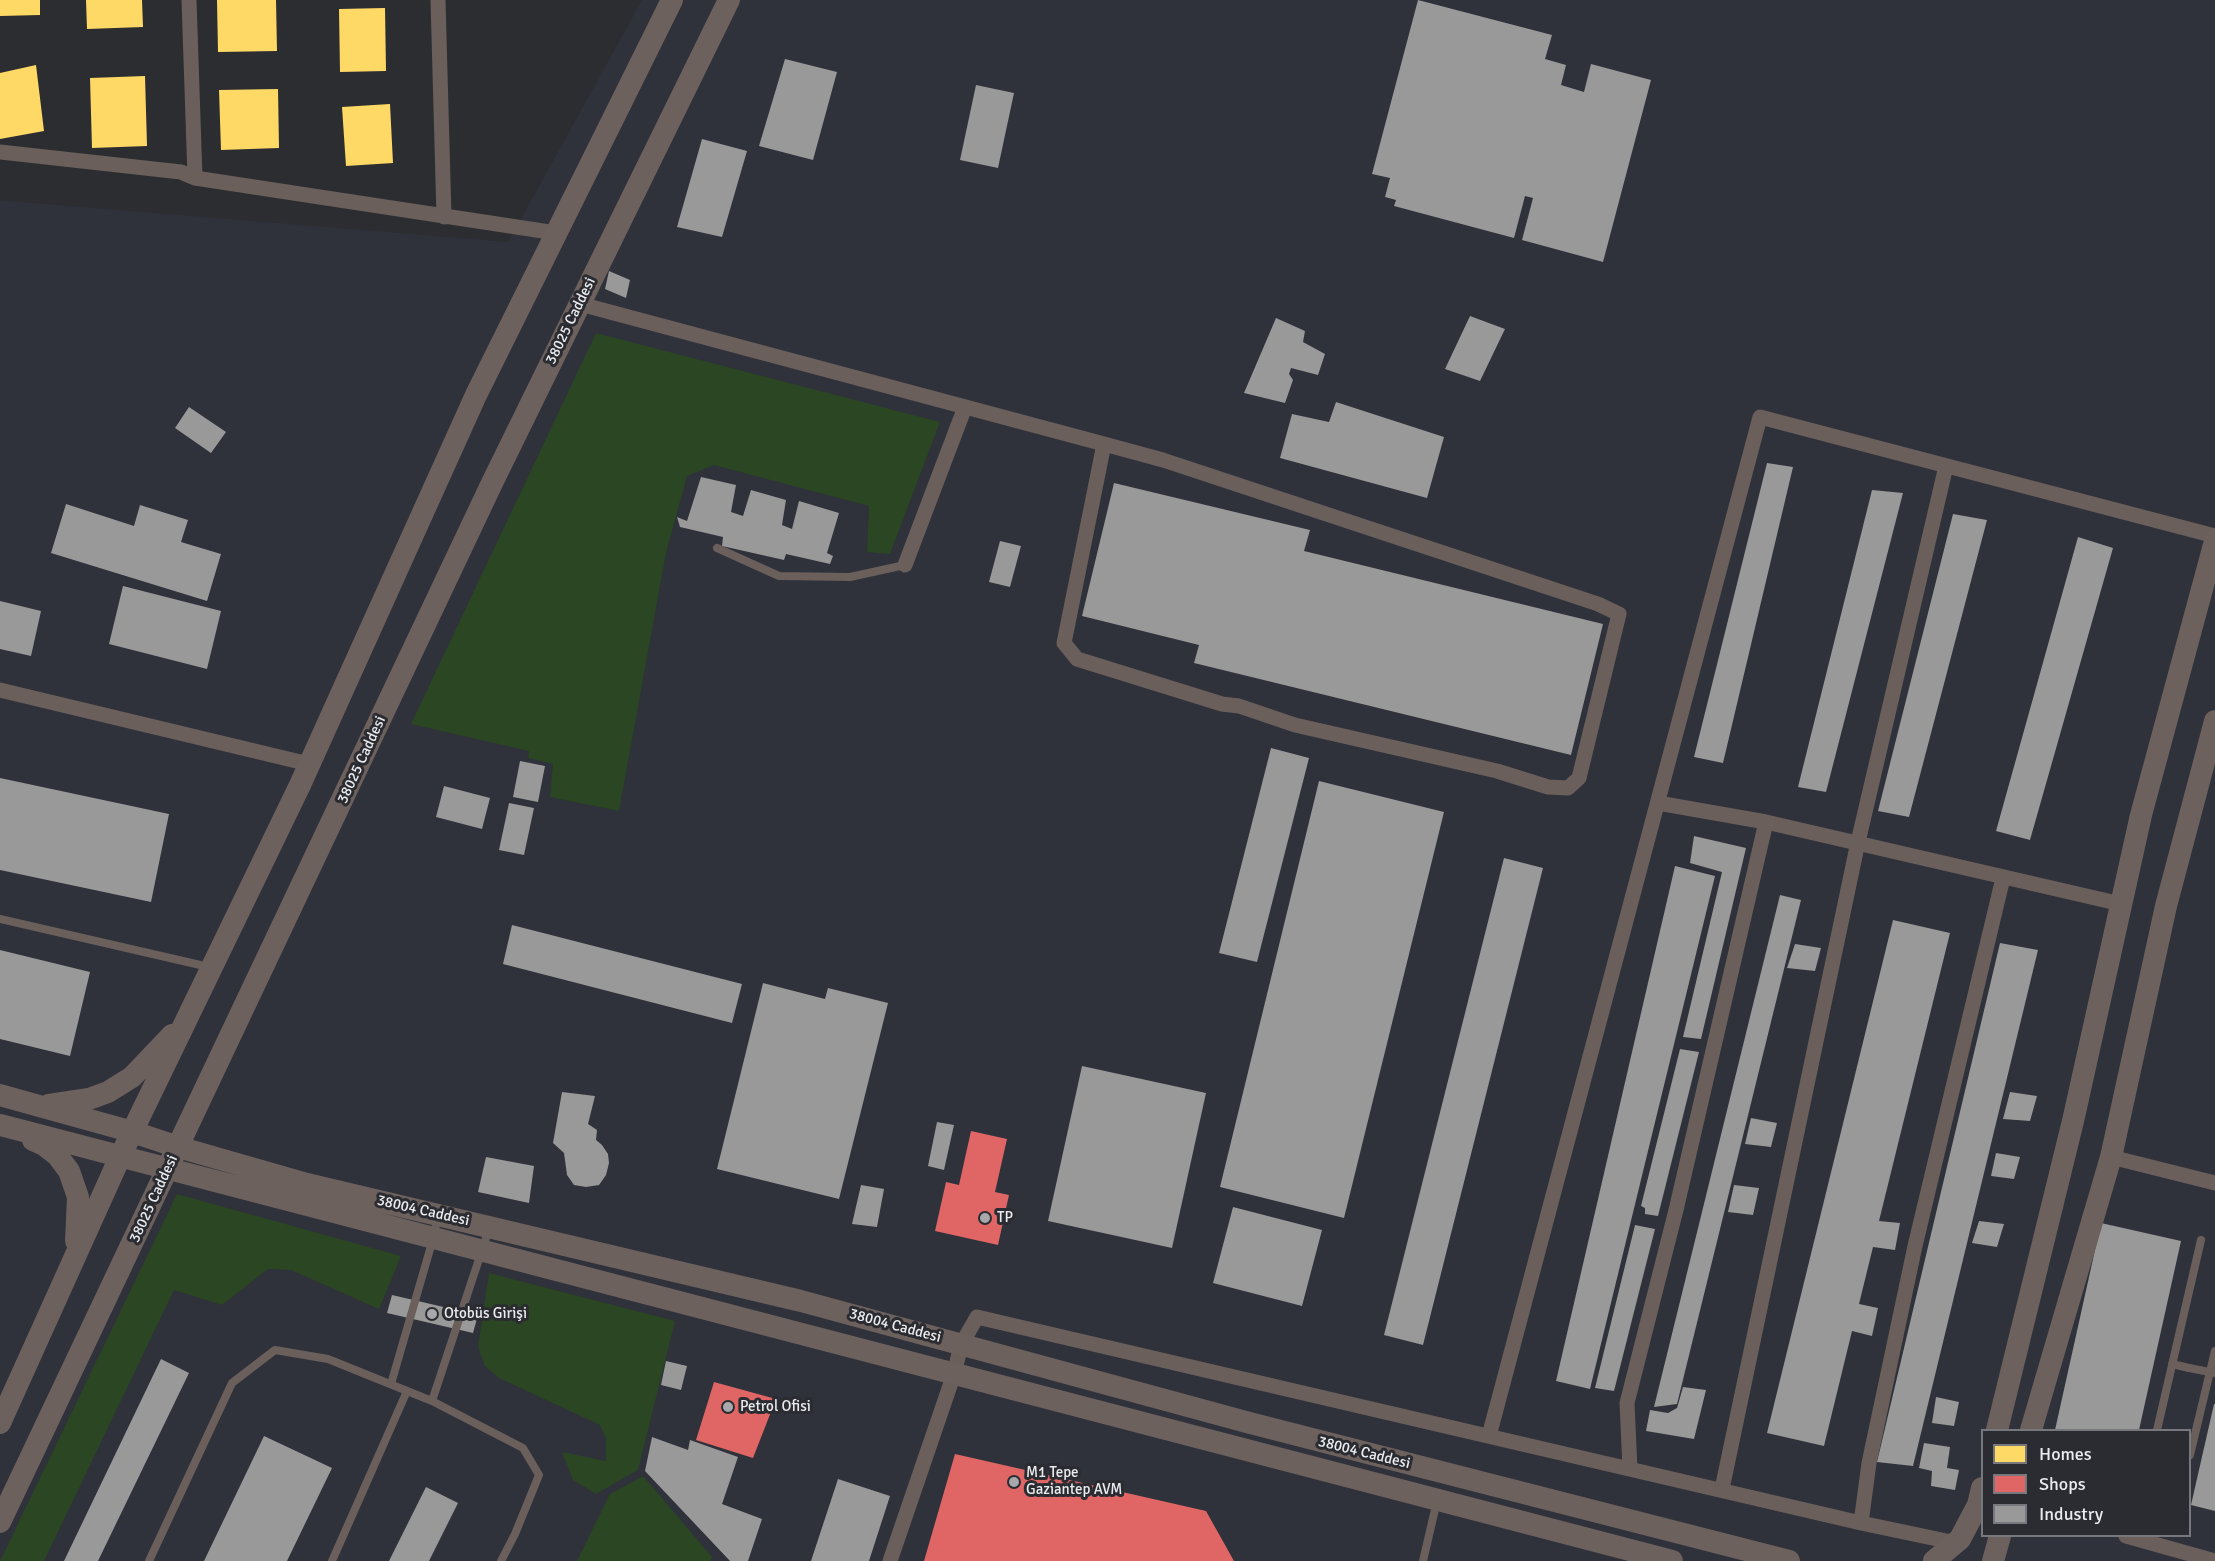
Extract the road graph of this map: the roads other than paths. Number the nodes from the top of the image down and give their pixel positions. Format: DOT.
graph roads {
  1 [pos="189,0"];
  2 [pos="438,0"];
  3 [pos="672,0"];
  4 [pos="729,0"];
  5 [pos="0,152"];
  6 [pos="195,178"];
  7 [pos="444,217"];
  8 [pos="556,233"];
  9 [pos="580,304"];
  10 [pos="965,407"];
  11 [pos="1104,444"];
  12 [pos="1946,466"];
  13 [pos="2215,536"];
  14 [pos="2215,541"];
  15 [pos="717,548"];
  16 [pos="904,565"];
  17 [pos="0,690"];
  18 [pos="2215,721"];
  19 [pos="309,764"];
  20 [pos="1658,803"];
  21 [pos="1767,822"];
  22 [pos="1858,842"];
  23 [pos="2003,878"];
  24 [pos="2121,904"];
  25 [pos="0,919"];
  26 [pos="212,968"];
  27 [pos="186,1021"];
  28 [pos="0,1095"];
  29 [pos="41,1107"];
  30 [pos="1,1125"];
  31 [pos="133,1132"];
  32 [pos="178,1147"];
  33 [pos="120,1156"];
  34 [pos="2111,1157"];
  35 [pos="168,1170"];
  36 [pos="2215,1183"];
  37 [pos="438,1215"];
  38 [pos="490,1227"];
  39 [pos="433,1239"];
  40 [pos="2201,1240"];
  41 [pos="481,1250"];
  42 [pos="75,1258"];
  43 [pos="961,1345"];
  44 [pos="2215,1351"];
  45 [pos="2172,1364"];
  46 [pos="2215,1373"];
  47 [pos="954,1374"];
  48 [pos="390,1384"];
  49 [pos="407,1391"];
  50 [pos="432,1401"];
  51 [pos="0,1423"];
  52 [pos="1997,1429"];
  53 [pos="2032,1429"];
  54 [pos="2157,1429"];
  55 [pos="1489,1436"];
  56 [pos="2191,1451"];
  57 [pos="1630,1469"];
  58 [pos="1447,1474"];
  59 [pos="1722,1490"];
  60 [pos="1980,1497"];
  61 [pos="1437,1500"];
  62 [pos="0,1522"];
  63 [pos="1861,1523"];
  64 [pos="2001,1537"];
  65 [pos="2134,1537"];
  66 [pos="2168,1541"];
  67 [pos="1958,1552"];
  68 [pos="148,1561"];
  69 [pos="332,1561"];
  70 [pos="501,1561"];
  71 [pos="890,1561"];
  72 [pos="1423,1561"];
  73 [pos="1672,1561"];
  74 [pos="1789,1561"];
  75 [pos="1934,1561"];
  76 [pos="1993,1561"];
  77 [pos="2215,1561"];
  1 -- 6 [label="street"];
  2 -- 7 [label="street"];
  3 -- 8 [label="street"];
  4 -- 9 [label="street, 38025 Caddesi"];
  5 -- 6 [label="street"];
  6 -- 7 [label="street"];
  7 -- 8 [label="street"];
  8 -- 19 [label="street"];
  9 -- 10 [label="street"];
  9 -- 32 [label="street, 38025 Caddesi"];
  10 -- 11 [label="street"];
  10 -- 16 [label="street"];
  11 -- 11 [label="street"];
  12 -- 13 [label="street"];
  12 -- 20 [label="street"];
  12 -- 22 [label="street"];
  14 -- 24 [label="street"];
  15 -- 16 [label="lane"];
  17 -- 19 [label="street"];
  18 -- 34 [label="street"];
  19 -- 26 [label="street"];
  20 -- 21 [label="street"];
  20 -- 55 [label="street"];
  21 -- 22 [label="street"];
  21 -- 57 [label="street"];
  22 -- 23 [label="street"];
  22 -- 59 [label="street"];
  23 -- 24 [label="street"];
  23 -- 63 [label="street"];
  24 -- 52 [label="street"];
  25 -- 26 [label="lane"];
  26 -- 27 [label="street"];
  27 -- 29 [label="street"];
  27 -- 31 [label="street"];
  28 -- 29 [label="street, 38004 Caddesi"];
  29 -- 31 [label="street, 38004 Caddesi"];
  30 -- 33 [label="street, 38004 Caddesi"];
  30 -- 42 [label="street"];
  31 -- 32 [label="street, 38004 Caddesi"];
  31 -- 33 [label="street"];
  32 -- 35 [label="street, 38025 Caddesi"];
  32 -- 37 [label="street, 38004 Caddesi"];
  33 -- 35 [label="street, 38004 Caddesi"];
  33 -- 42 [label="street"];
  34 -- 36 [label="street"];
  34 -- 53 [label="street"];
  35 -- 39 [label="street, 38004 Caddesi"];
  35 -- 62 [label="street, 38025 Caddesi"];
  37 -- 38 [label="street, 38004 Caddesi"];
  37 -- 39 [label="lane"];
  38 -- 41 [label="lane"];
  38 -- 43 [label="street, 38004 Caddesi"];
  39 -- 41 [label="street, 38004 Caddesi"];
  39 -- 48 [label="lane"];
  40 -- 45 [label="lane"];
  41 -- 47 [label="street, 38004 Caddesi"];
  41 -- 50 [label="lane"];
  42 -- 51 [label="street"];
  43 -- 47 [label="street"];
  43 -- 55 [label="street"];
  43 -- 58 [label="street, 38004 Caddesi"];
  44 -- 56 [label="lane"];
  45 -- 46 [label="lane, bridge"];
  45 -- 54 [label="lane"];
  47 -- 61 [label="street, 38004 Caddesi"];
  47 -- 71 [label="street"];
  48 -- 49 [label="lane"];
  48 -- 68 [label="lane"];
  49 -- 50 [label="lane"];
  49 -- 69 [label="lane"];
  50 -- 70 [label="lane"];
  55 -- 57 [label="street"];
  57 -- 59 [label="street"];
  58 -- 61 [label="street"];
  58 -- 74 [label="street, 38004 Caddesi"];
  59 -- 63 [label="street"];
  60 -- 67 [label="street"];
  61 -- 72 [label="lane"];
  61 -- 73 [label="street, 38004 Caddesi"];
  63 -- 67 [label="street"];
  64 -- 76 [label="street"];
  65 -- 66 [label="street"];
  66 -- 77 [label="street"];
  67 -- 75 [label="street"];
}
